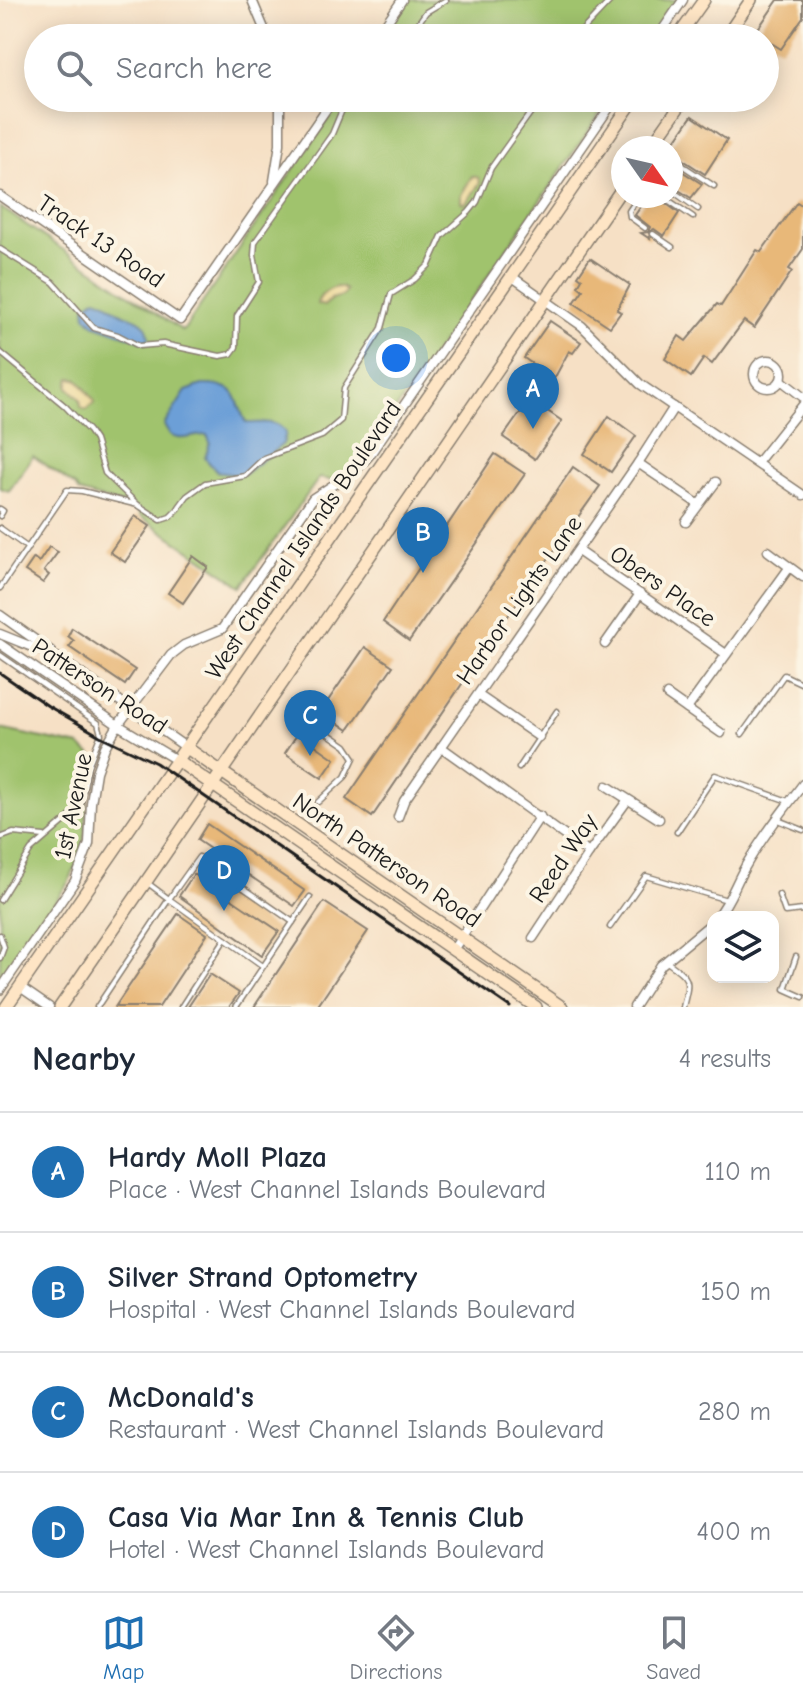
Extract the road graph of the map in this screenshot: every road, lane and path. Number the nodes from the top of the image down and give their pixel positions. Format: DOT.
graph roads {
  1 [pos="252,0"];
  2 [pos="402,0"];
  3 [pos="446,0"];
  4 [pos="611,0"];
  5 [pos="683,0"];
  6 [pos="704,0"];
  7 [pos="751,0"];
  8 [pos="262,24"];
  9 [pos="386,24"];
  10 [pos="418,24"];
  11 [pos="588,24"];
  12 [pos="667,24"];
  13 [pos="687,24"];
  14 [pos="735,24"];
  15 [pos="280,112"];
  16 [pos="324,112"];
  17 [pos="341,112"];
  18 [pos="531,112"];
  19 [pos="606,112"];
  20 [pos="625,112"];
  21 [pos="675,112"];
  22 [pos="658,136"];
  23 [pos="683,166"];
  24 [pos="273,186"];
  25 [pos="714,186"];
  26 [pos="0,196"];
  27 [pos="683,198"];
  28 [pos="611,204"];
  29 [pos="631,208"];
  30 [pos="680,208"];
  31 [pos="698,209"];
  32 [pos="693,217"];
  33 [pos="645,228"];
  34 [pos="653,234"];
  35 [pos="672,247"];
  36 [pos="0,249"];
  37 [pos="511,276"];
  38 [pos="546,299"];
  39 [pos="0,352"];
  40 [pos="781,380"];
  41 [pos="803,397"];
  42 [pos="803,405"];
  43 [pos="674,407"];
  44 [pos="638,463"];
  45 [pos="757,463"];
  46 [pos="716,482"];
  47 [pos="803,495"];
  48 [pos="698,504"];
  49 [pos="138,505"];
  50 [pos="0,509"];
  51 [pos="0,516"];
  52 [pos="686,522"];
  53 [pos="0,528"];
  54 [pos="28,548"];
  55 [pos="578,551"];
  56 [pos="768,551"];
  57 [pos="789,568"];
  58 [pos="803,577"];
  59 [pos="0,588"];
  60 [pos="640,594"];
  61 [pos="0,615"];
  62 [pos="0,634"];
  63 [pos="0,644"];
  64 [pos="605,644"];
  65 [pos="726,654"];
  66 [pos="0,655"];
  67 [pos="57,657"];
  68 [pos="803,684"];
  69 [pos="478,695"];
  70 [pos="667,695"];
  71 [pos="130,708"];
  72 [pos="687,709"];
  73 [pos="557,711"];
  74 [pos="298,713"];
  75 [pos="118,725"];
  76 [pos="721,733"];
  77 [pos="742,734"];
  78 [pos="539,737"];
  79 [pos="441,747"];
  80 [pos="187,748"];
  81 [pos="178,761"];
  82 [pos="519,768"];
  83 [pos="222,773"];
  84 [pos="803,784"];
  85 [pos="214,786"];
  86 [pos="607,786"];
  87 [pos="627,801"];
  88 [pos="318,802"];
  89 [pos="790,802"];
  90 [pos="540,816"];
  91 [pos="398,817"];
  92 [pos="659,819"];
  93 [pos="778,820"];
  94 [pos="803,830"];
  95 [pos="677,832"];
  96 [pos="46,836"];
  97 [pos="0,838"];
  98 [pos="589,853"];
  99 [pos="147,883"];
  100 [pos="779,895"];
  101 [pos="310,897"];
  102 [pos="169,899"];
  103 [pos="0,900"];
  104 [pos="729,901"];
  105 [pos="803,910"];
  106 [pos="722,911"];
  107 [pos="293,922"];
  108 [pos="610,927"];
  109 [pos="707,927"];
  110 [pos="0,935"];
  111 [pos="461,937"];
  112 [pos="533,938"];
  113 [pos="225,939"];
  114 [pos="453,950"];
  115 [pos="796,957"];
  116 [pos="0,958"];
  117 [pos="665,961"];
  118 [pos="263,966"];
  119 [pos="20,987"];
  120 [pos="0,990"];
  121 [pos="803,997"];
  122 [pos="633,1005"];
  123 [pos="6,1007"];
  124 [pos="49,1007"];
  125 [pos="60,1007"];
  126 [pos="97,1007"];
  127 [pos="181,1007"];
  128 [pos="236,1007"];
  129 [pos="536,1007"];
  130 [pos="562,1007"];
  131 [pos="683,1007"];
  1 -- 8 [label="street"];
  2 -- 9 [label="street"];
  3 -- 10 [label="lane"];
  4 -- 11 [label="lane"];
  5 -- 12 [label="street"];
  6 -- 13 [label="main road"];
  7 -- 14 [label="main road"];
  15 -- 24 [label="street"];
  16 -- 24 [label="street"];
  17 -- 36 [label="lane"];
  18 -- 49 [label="lane"];
  19 -- 71 [label="street, 1st Avenue"];
  20 -- 37 [label="main road, West Channel Islands Boulevard"];
  21 -- 22 [label="main road"];
  23 -- 25 [label="lane"];
  24 -- 26 [label="street, Track 13 Road"];
  27 -- 31 [label="lane"];
  28 -- 38 [label="main road"];
  29 -- 33 [label="lane"];
  30 -- 32 [label="lane"];
  34 -- 35 [label="lane"];
  37 -- 38 [label="street"];
  37 -- 80 [label="main road, West Channel Islands Boulevard"];
  38 -- 43 [label="street"];
  38 -- 83 [label="main road"];
  39 -- 49 [label="lane"];
  40 -- 41 [label="street"];
  42 -- 45 [label="street"];
  43 -- 44 [label="street, Harbor Lights Lane"];
  43 -- 45 [label="street"];
  44 -- 48 [label="street"];
  44 -- 55 [label="street, Harbor Lights Lane"];
  45 -- 47 [label="street"];
  46 -- 48 [label="street"];
  48 -- 52 [label="street"];
  49 -- 54 [label="lane"];
  50 -- 51 [label="lane"];
  53 -- 54 [label="lane"];
  54 -- 59 [label="lane"];
  55 -- 60 [label="street, Obers Place"];
  55 -- 69 [label="street, Harbor Lights Lane"];
  56 -- 57 [label="street"];
  57 -- 58 [label="street"];
  57 -- 65 [label="street"];
  60 -- 64 [label="street"];
  60 -- 65 [label="street, Obers Place"];
  61 -- 67 [label="street"];
  62 -- 67 [label="street, Patterson Road"];
  63 -- 75 [label="street, Patterson Road"];
  65 -- 72 [label="street"];
  66 -- 96 [label="lane"];
  67 -- 71 [label="street, Patterson Road"];
  68 -- 77 [label="lane"];
  69 -- 78 [label="street"];
  69 -- 79 [label="street, Harbor Lights Lane"];
  70 -- 72 [label="street"];
  71 -- 75 [label="street, 1st Avenue"];
  71 -- 80 [label="street, Patterson Road"];
  72 -- 76 [label="street"];
  73 -- 78 [label="lane"];
  74 -- 88 [label="lane"];
  75 -- 81 [label="street, Patterson Road"];
  75 -- 120 [label="street, 1st Avenue"];
  78 -- 82 [label="lane"];
  79 -- 90 [label="street"];
  79 -- 91 [label="street, Harbor Lights Lane"];
  80 -- 81 [label="main road, West Channel Islands Boulevard"];
  80 -- 83 [label="main road, North Patterson Road"];
  81 -- 85 [label="main road, North Patterson Road"];
  81 -- 119 [label="main road, West Channel Islands Boulevard"];
  83 -- 85 [label="main road"];
  83 -- 111 [label="main road, North Patterson Road"];
  84 -- 89 [label="street"];
  85 -- 99 [label="main road"];
  85 -- 114 [label="main road, North Patterson Road"];
  86 -- 87 [label="street"];
  87 -- 92 [label="street"];
  87 -- 98 [label="street, Reed Way"];
  89 -- 93 [label="street"];
  89 -- 95 [label="lane"];
  90 -- 98 [label="street"];
  90 -- 111 [label="street"];
  93 -- 94 [label="lane"];
  93 -- 104 [label="street"];
  96 -- 97 [label="lane"];
  96 -- 103 [label="lane"];
  98 -- 112 [label="street, Reed Way"];
  99 -- 102 [label="lane"];
  99 -- 125 [label="main road"];
  100 -- 105 [label="lane"];
  101 -- 107 [label="lane"];
  102 -- 107 [label="lane"];
  102 -- 113 [label="lane"];
  102 -- 126 [label="lane"];
  104 -- 106 [label="street"];
  104 -- 108 [label="lane"];
  107 -- 118 [label="lane"];
  109 -- 117 [label="street"];
  110 -- 116 [label="lane"];
  111 -- 114 [label="street"];
  111 -- 130 [label="main road, North Patterson Road"];
  113 -- 118 [label="lane"];
  113 -- 127 [label="lane"];
  114 -- 129 [label="main road, North Patterson Road"];
  115 -- 121 [label="lane"];
  117 -- 122 [label="street"];
  117 -- 131 [label="lane"];
  118 -- 128 [label="lane"];
  119 -- 123 [label="main road, West Channel Islands Boulevard"];
  119 -- 124 [label="street"];
}
